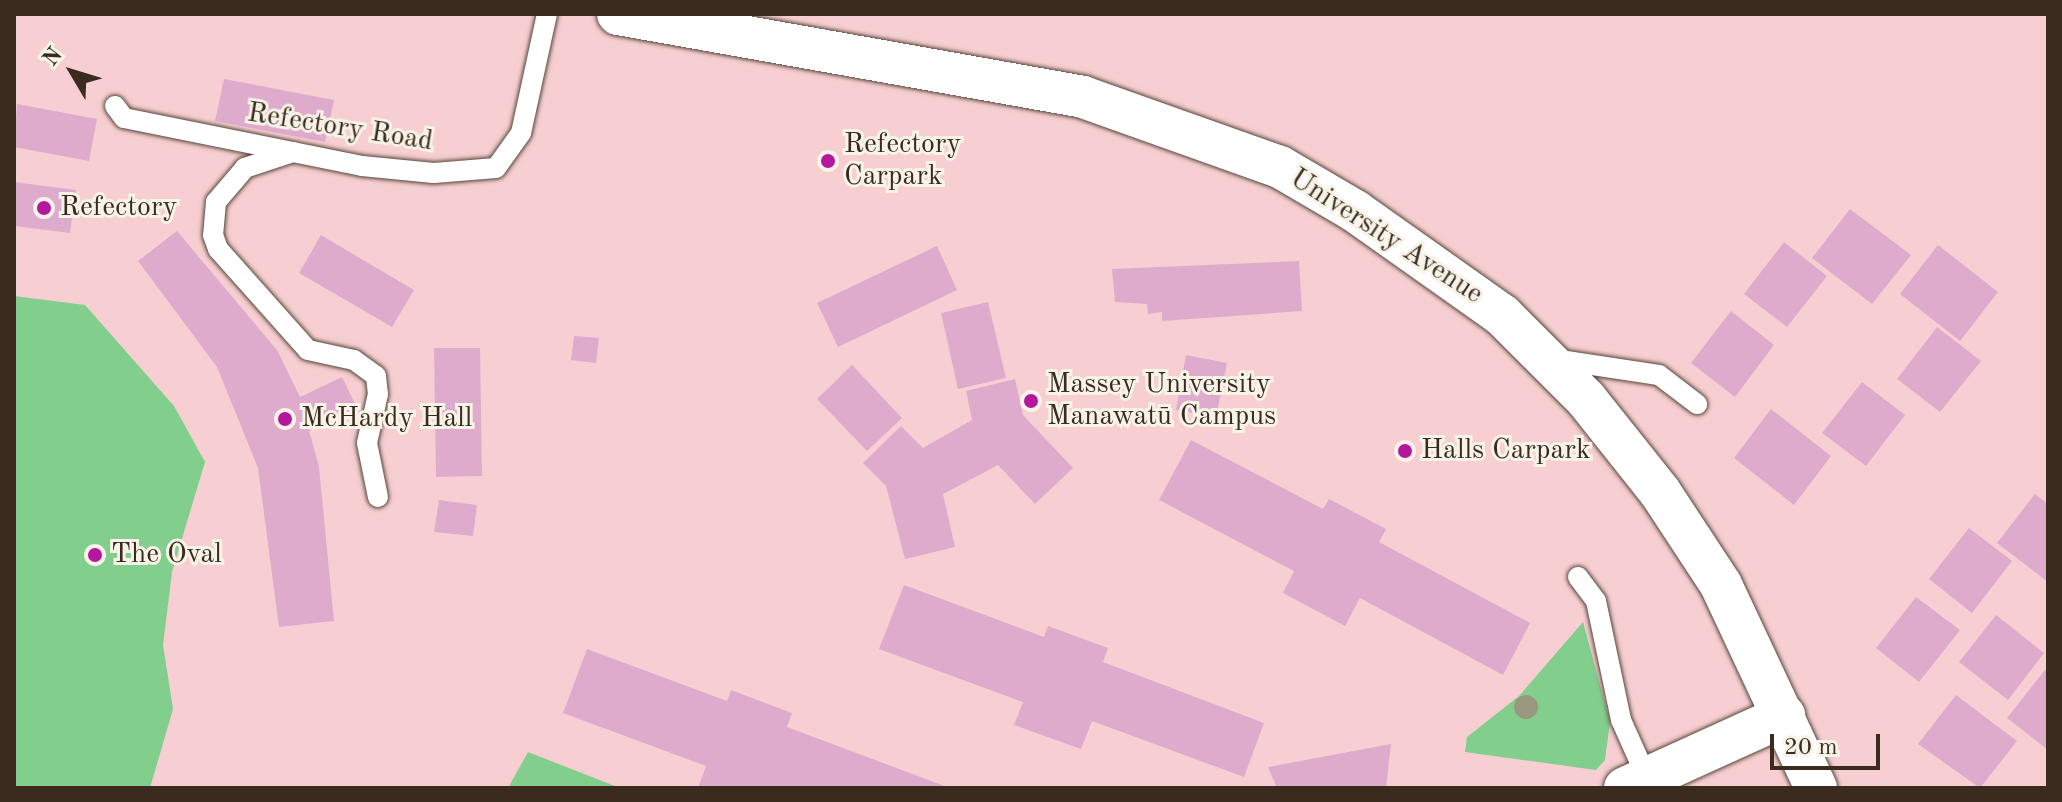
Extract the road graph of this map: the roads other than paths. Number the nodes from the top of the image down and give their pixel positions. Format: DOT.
graph roads {
  1 [pos="547,14"];
  2 [pos="618,14"];
  3 [pos="115,106"];
  4 [pos="293,152"];
  5 [pos="1545,358"];
  6 [pos="1697,404"];
  7 [pos="378,497"];
  8 [pos="1578,577"];
  9 [pos="1784,716"];
  10 [pos="1636,783"];
  11 [pos="1816,788"];
  1 -- 4 [label="lane, Refectory Road"];
  2 -- 5 [label="street, University Avenue"];
  3 -- 4 [label="lane, Refectory Road"];
  4 -- 7 [label="lane"];
  5 -- 6 [label="lane"];
  5 -- 9 [label="street, University Avenue"];
  8 -- 10 [label="lane"];
  9 -- 10 [label="street"];
  9 -- 11 [label="street, University Avenue"];
}
